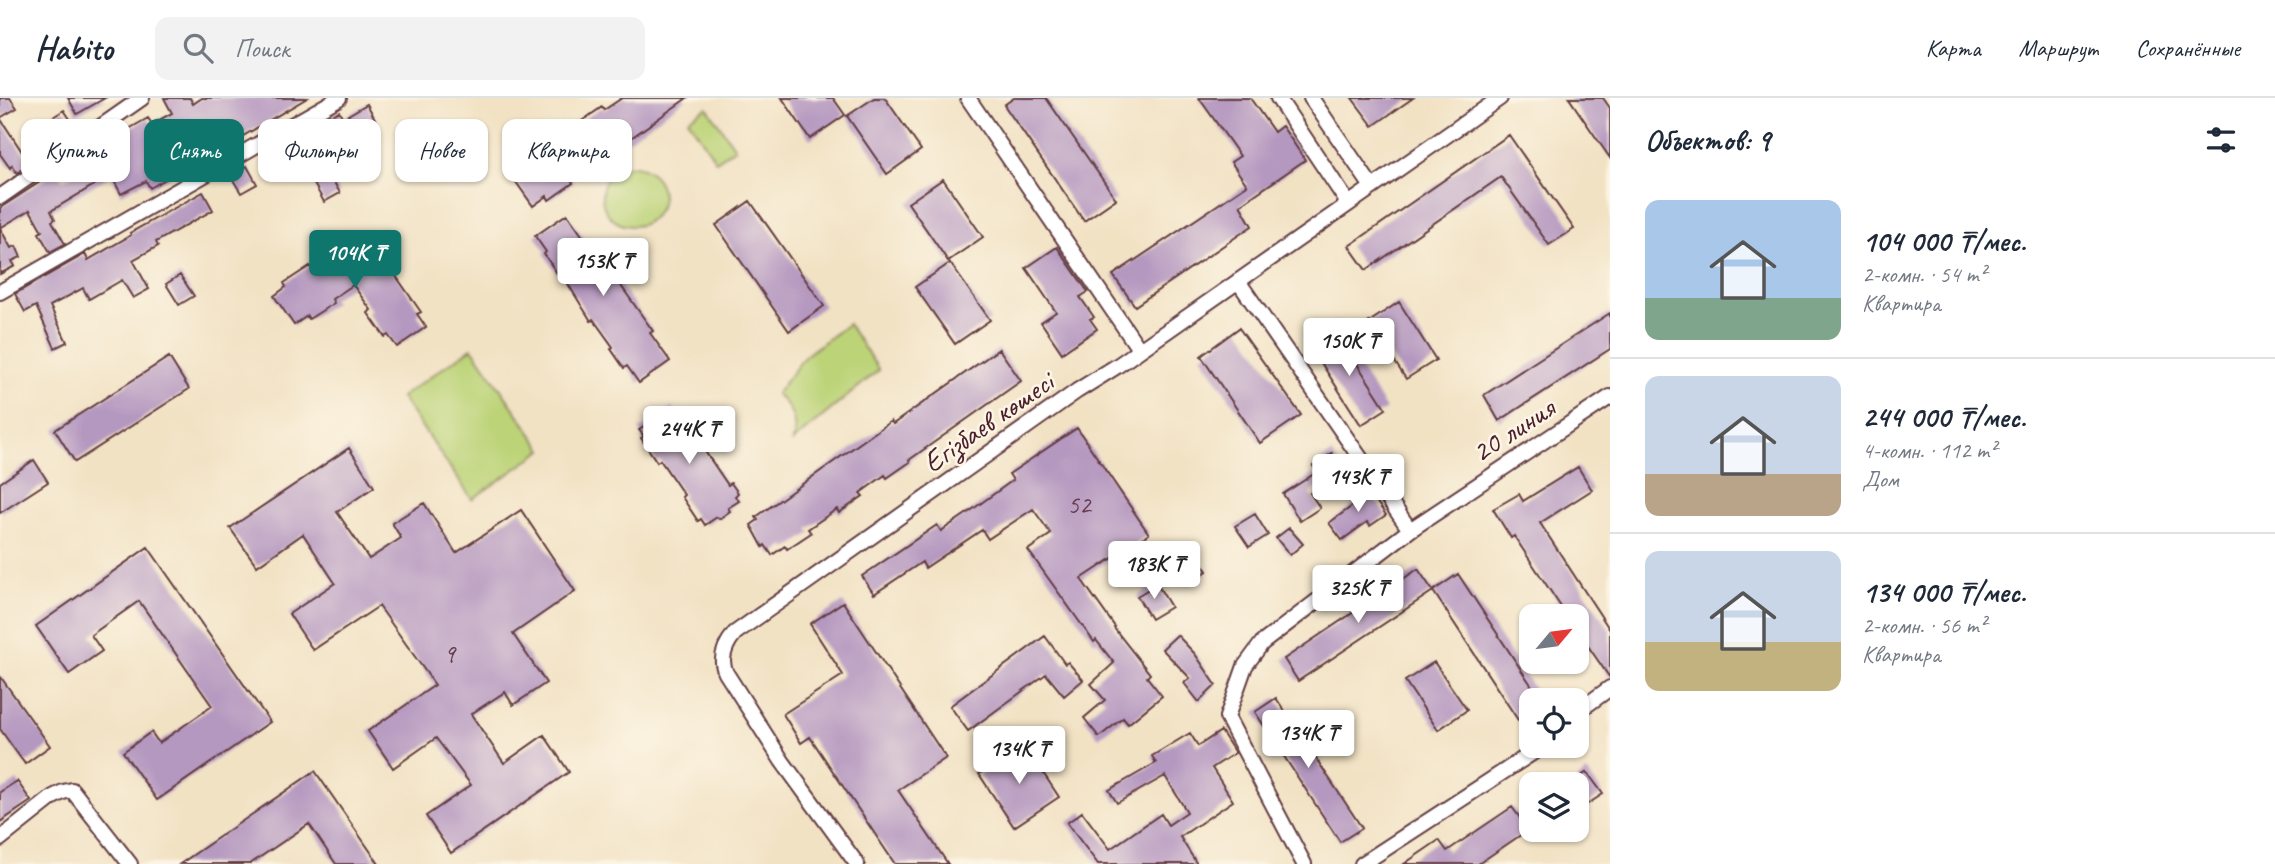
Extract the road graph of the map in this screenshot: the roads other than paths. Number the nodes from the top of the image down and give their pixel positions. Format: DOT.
graph roads {
  1 [pos="142,98"];
  2 [pos="340,98"];
  3 [pos="968,98"];
  4 [pos="1278,98"];
  5 [pos="1311,98"];
  6 [pos="1500,98"];
  7 [pos="1372,187"];
  8 [pos="0,197"];
  9 [pos="1348,203"];
  10 [pos="1238,281"];
  11 [pos="0,292"];
  12 [pos="1139,349"];
  13 [pos="1610,397"];
  14 [pos="1410,530"];
  15 [pos="1610,688"];
  16 [pos="1589,703"];
  17 [pos="1525,758"];
  18 [pos="0,839"];
  19 [pos="130,864"];
  20 [pos="857,864"];
  21 [pos="1304,864"];
  22 [pos="1362,864"];
  1 -- 8 [label="street"];
  2 -- 11 [label="street"];
  3 -- 12 [label="street"];
  4 -- 9 [label="street"];
  5 -- 7 [label="street"];
  6 -- 7 [label="street, Егізбаев көшесі"];
  7 -- 9 [label="street, Егізбаев көшесі"];
  9 -- 10 [label="street, Егізбаев көшесі"];
  10 -- 12 [label="street, Егізбаев көшесі"];
  10 -- 14 [label="street"];
  12 -- 20 [label="street, Егізбаев көшесі"];
  13 -- 14 [label="street, 20 линия"];
  14 -- 21 [label="street, 20 линия"];
  15 -- 16 [label="street"];
  17 -- 22 [label="street"];
  18 -- 19 [label="street"];
}
